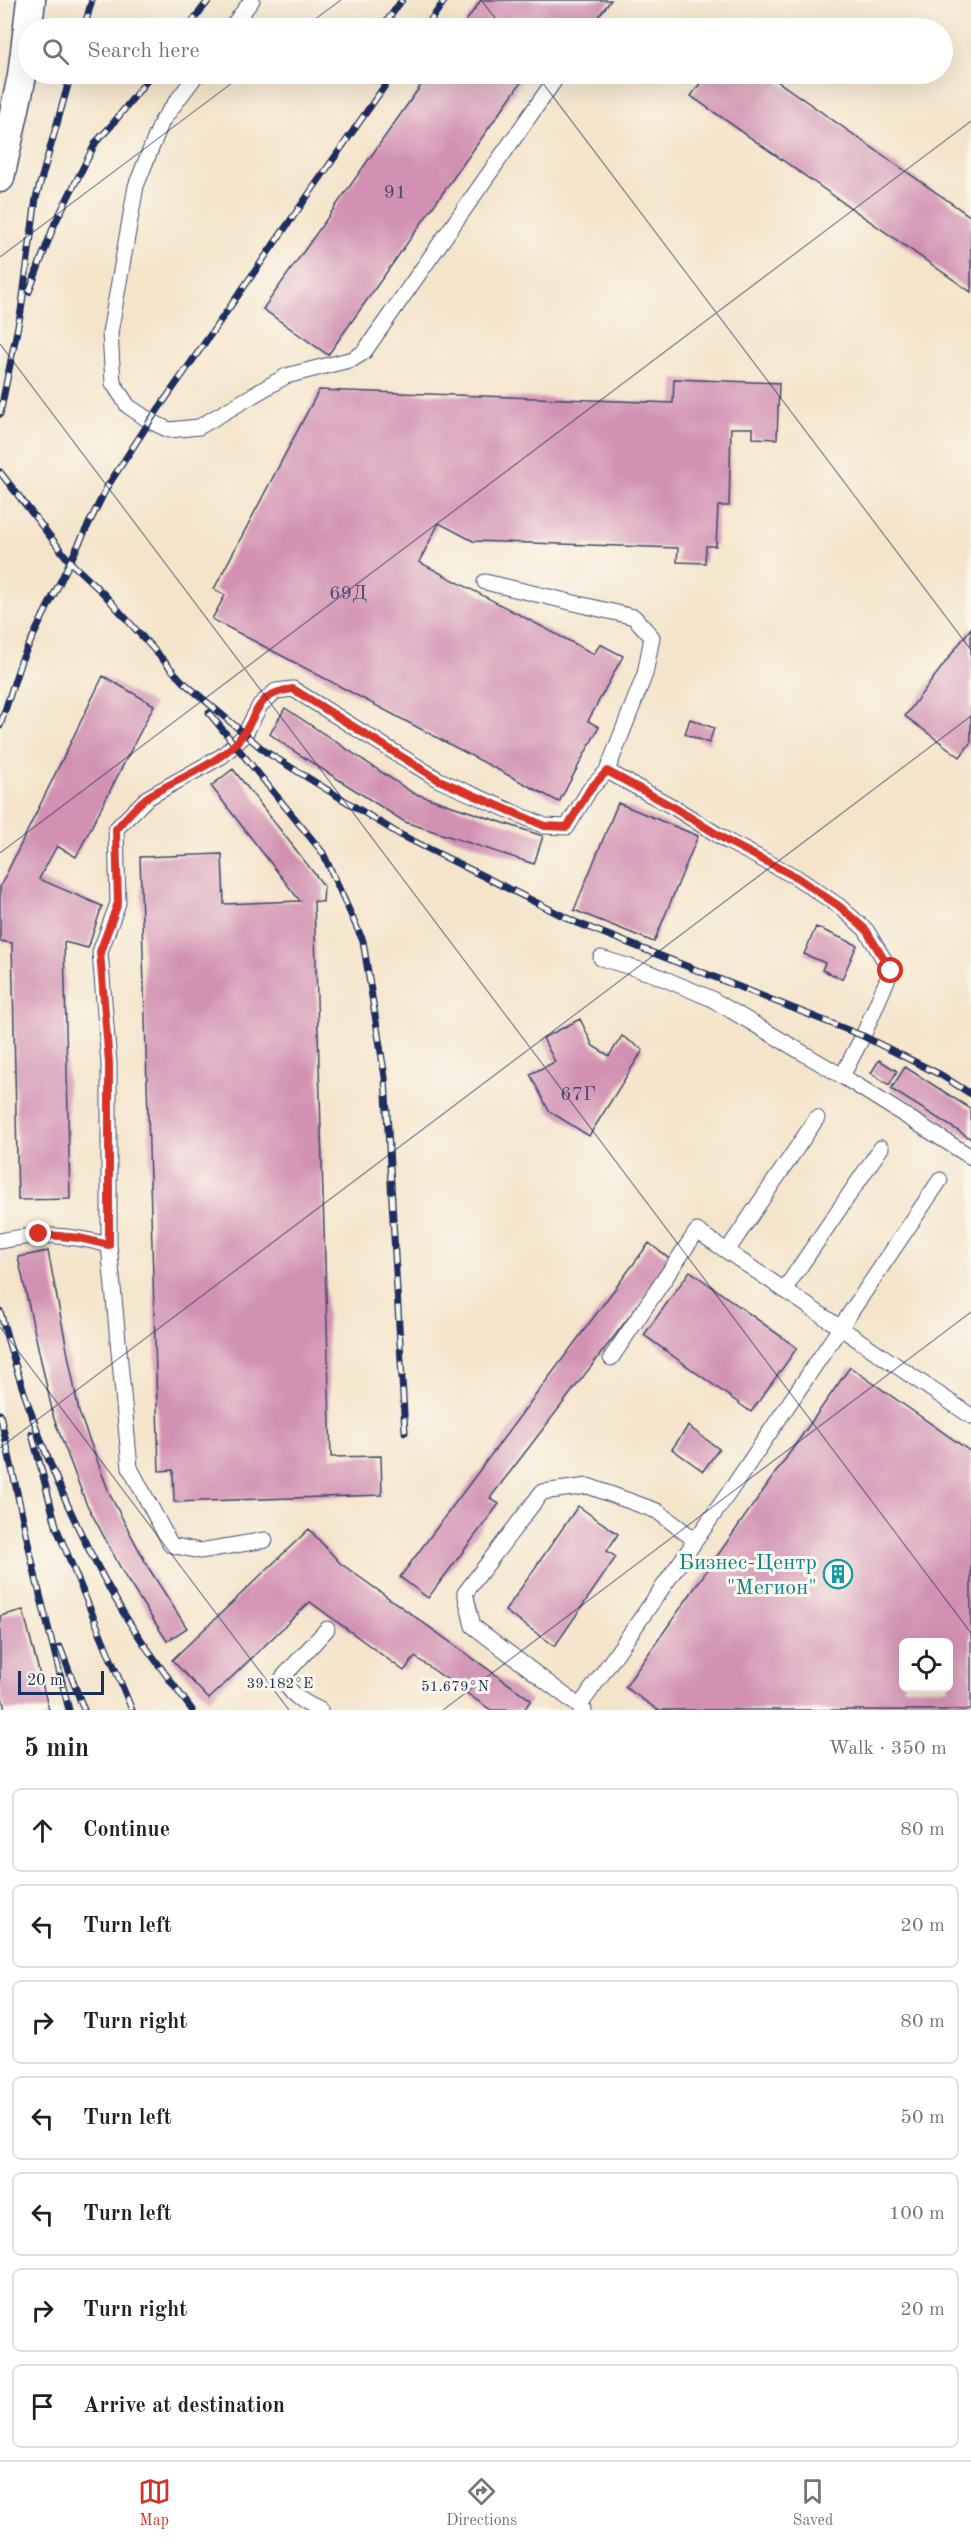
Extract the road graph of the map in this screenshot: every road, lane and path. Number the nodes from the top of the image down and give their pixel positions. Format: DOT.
graph roads {
  1 [pos="31,0"];
  2 [pos="252,0"];
  3 [pos="29,18"];
  4 [pos="238,18"];
  5 [pos="20,84"];
  6 [pos="190,84"];
  7 [pos="552,84"];
  8 [pos="0,178"];
  9 [pos="485,582"];
  10 [pos="607,771"];
  11 [pos="601,958"];
  12 [pos="842,1076"];
  13 [pos="818,1118"];
  14 [pos="881,1148"];
  15 [pos="971,1157"];
  16 [pos="940,1180"];
  17 [pos="0,1241"];
  18 [pos="109,1245"];
  19 [pos="727,1251"];
  20 [pos="784,1290"];
  21 [pos="840,1328"];
  22 [pos="611,1358"];
  23 [pos="971,1416"];
  24 [pos="265,1540"];
  25 [pos="695,1540"];
  26 [pos="327,1629"];
  27 [pos="582,1708"];
  28 [pos="320,1710"];
  1 -- 3 [label="street"];
  2 -- 4 [label="lane"];
  5 -- 8 [label="street"];
  6 -- 7 [label="lane"];
  9 -- 10 [label="lane"];
  10 -- 12 [label="lane"];
  10 -- 18 [label="lane"];
  11 -- 12 [label="lane"];
  12 -- 15 [label="lane"];
  13 -- 19 [label="lane"];
  14 -- 20 [label="lane"];
  16 -- 21 [label="lane"];
  17 -- 18 [label="lane"];
  18 -- 24 [label="lane"];
  19 -- 20 [label="lane"];
  19 -- 22 [label="lane"];
  20 -- 21 [label="lane"];
  21 -- 23 [label="lane"];
  21 -- 25 [label="lane"];
  25 -- 27 [label="lane"];
  25 -- 27 [label="lane"];
  26 -- 28 [label="lane"];
}
